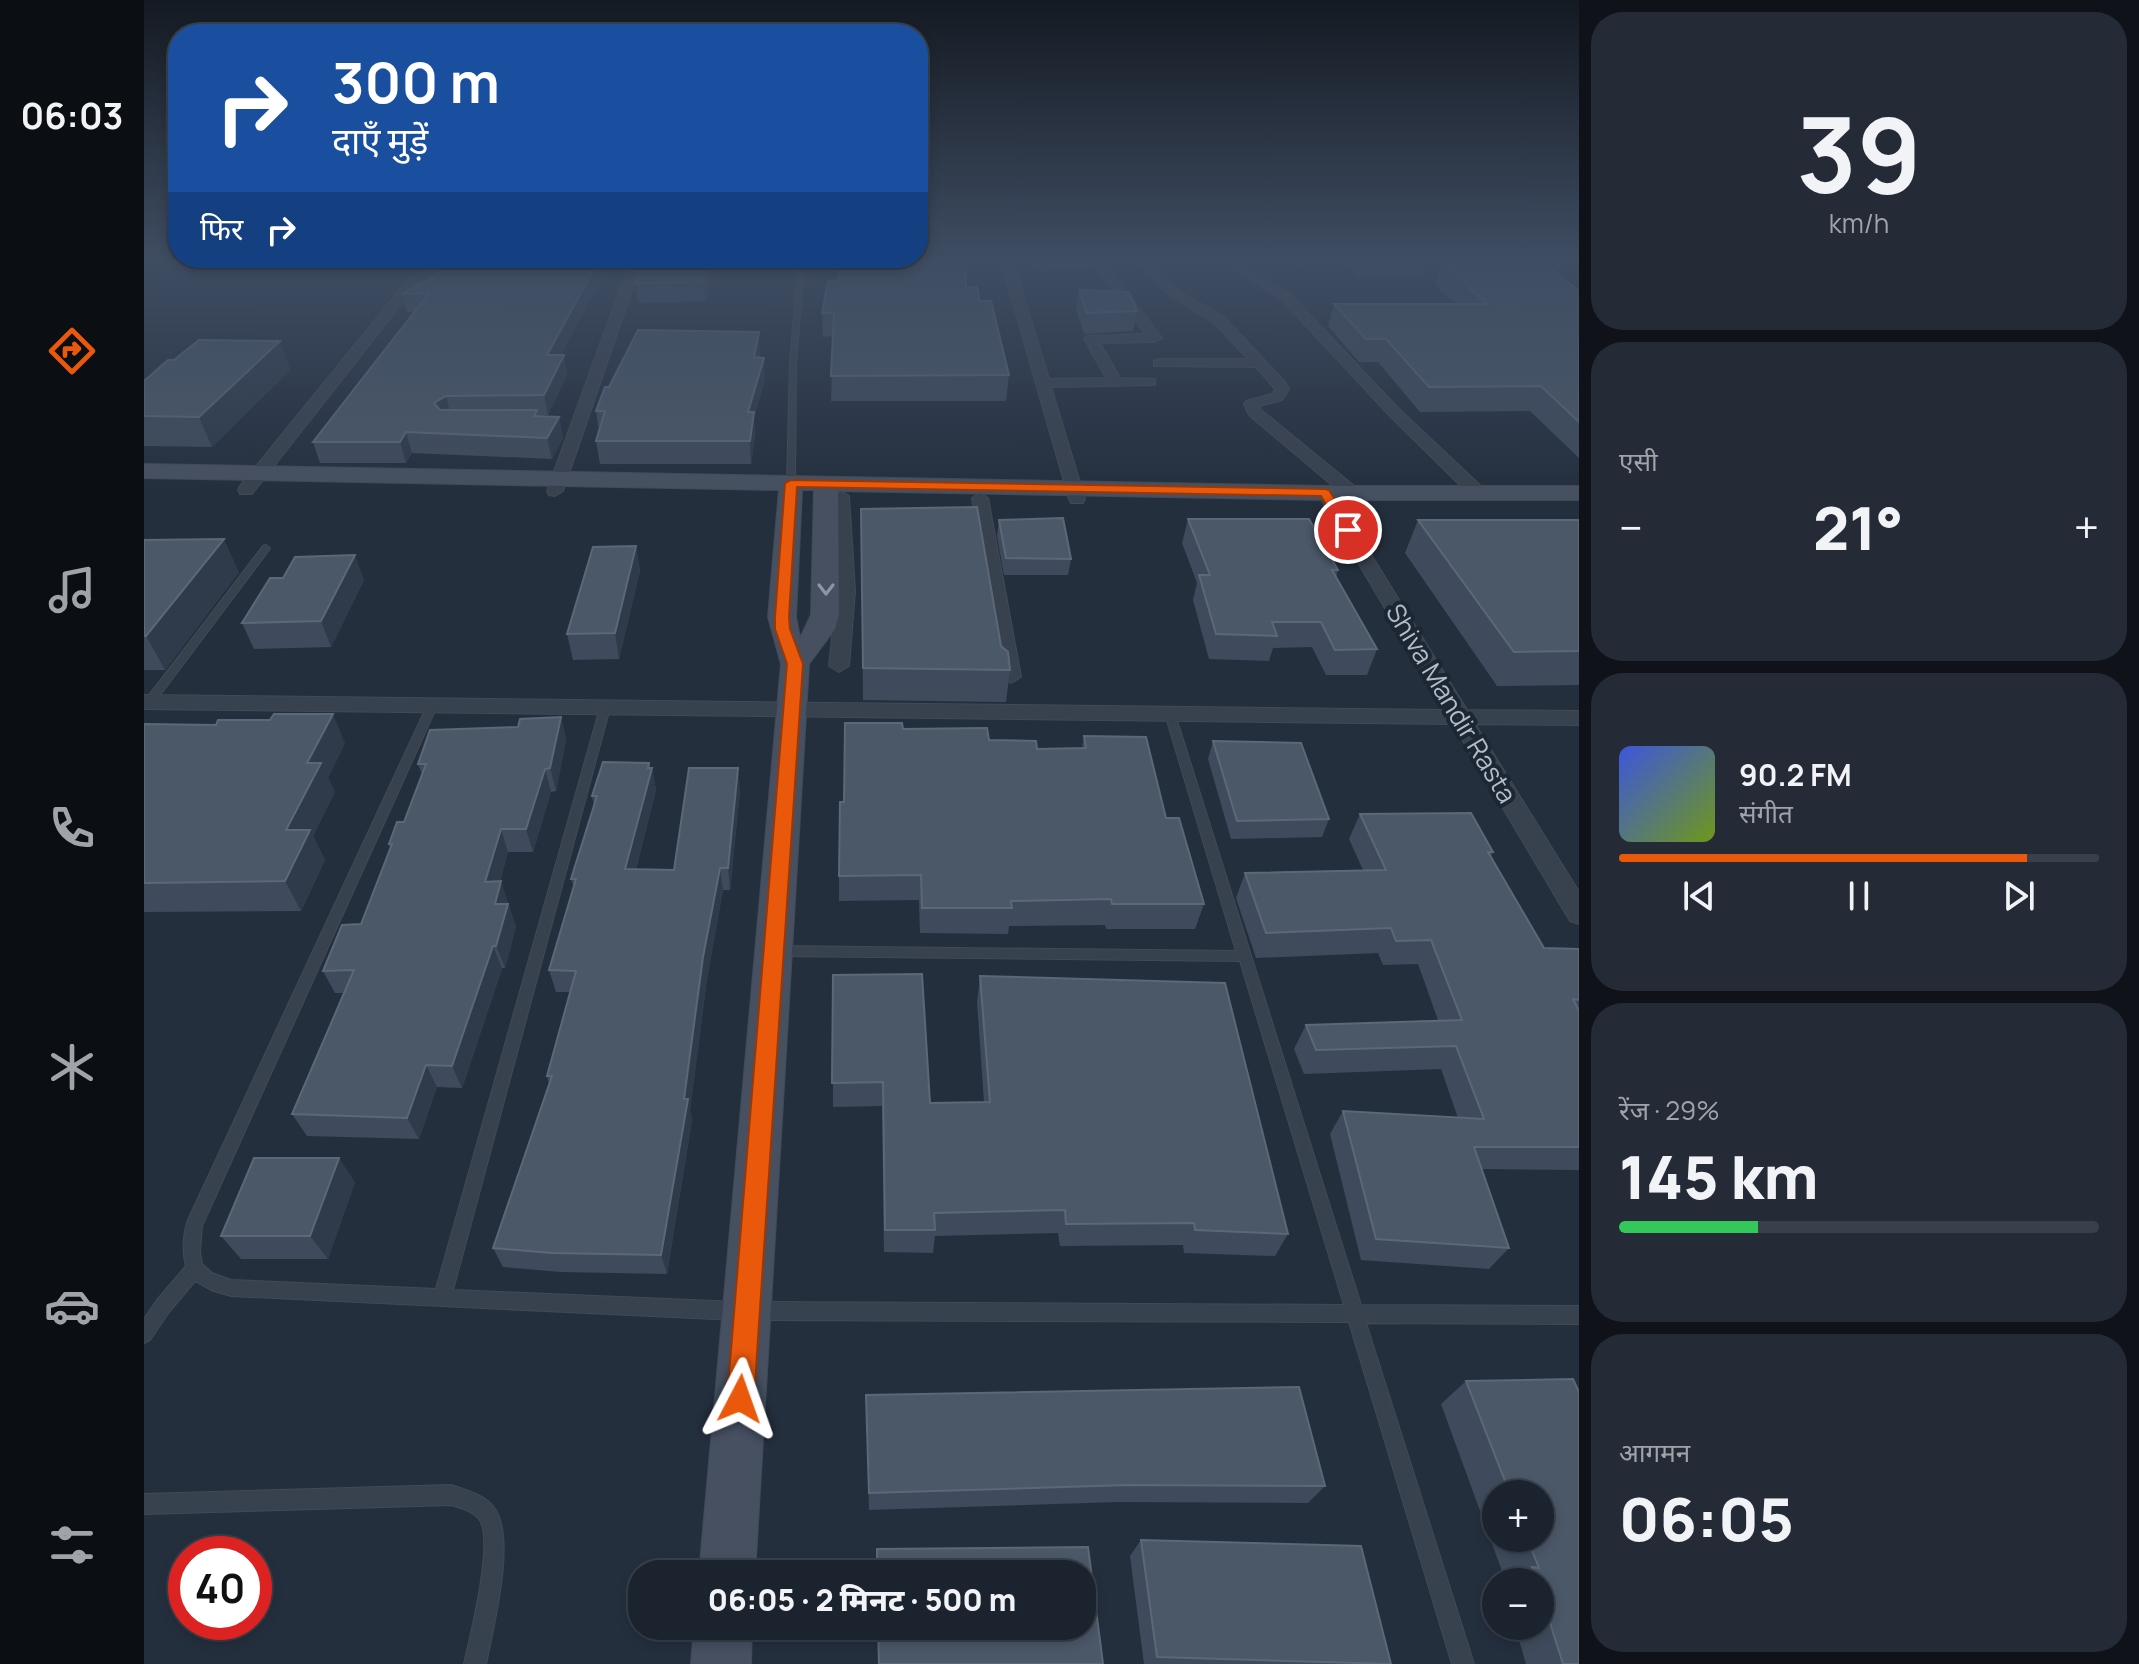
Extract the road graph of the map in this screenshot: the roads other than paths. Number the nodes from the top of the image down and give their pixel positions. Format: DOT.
graph roads {
  1 [pos="370,336"];
  2 [pos="606,336"];
  3 [pos="795,336"];
  4 [pos="1030,336"];
  5 [pos="1153,336"];
  6 [pos="1233,336"];
  7 [pos="1322,336"];
  8 [pos="1159,363"];
  9 [pos="1257,363"];
  10 [pos="1115,382"];
  11 [pos="1150,382"];
  12 [pos="1044,383"];
  13 [pos="144,471"];
  14 [pos="253,482"];
  15 [pos="557,485"];
  16 [pos="144,488"];
  17 [pos="790,490"];
  18 [pos="831,492"];
  19 [pos="1478,493"];
  20 [pos="1579,493"];
  21 [pos="1076,494"];
  22 [pos="1336,496"];
  23 [pos="980,498"];
  24 [pos="1579,503"];
  25 [pos="266,548"];
  26 [pos="795,664"];
  27 [pos="839,666"];
  28 [pos="1011,677"];
  29 [pos="147,701"];
  30 [pos="432,706"];
  31 [pos="605,708"];
  32 [pos="792,711"];
  33 [pos="1170,714"];
  34 [pos="1460,717"];
  35 [pos="1579,718"];
  36 [pos="1579,914"];
  37 [pos="774,951"];
  38 [pos="1244,956"];
  39 [pos="194,1269"];
  40 [pos="442,1299"];
  41 [pos="747,1311"];
  42 [pos="1355,1314"];
  43 [pos="1579,1315"];
  44 [pos="144,1334"];
  45 [pos="144,1504"];
  46 [pos="728,1560"];
  47 [pos="722,1640"];
  48 [pos="475,1664"];
  49 [pos="721,1664"];
  50 [pos="1463,1664"];
  1 -- 14 [label="street"];
  2 -- 15 [label="street"];
  3 -- 17 [label="lane"];
  4 -- 12 [label="street"];
  5 -- 10 [label="street"];
  6 -- 9 [label="street"];
  7 -- 19 [label="street"];
  8 -- 9 [label="street"];
  9 -- 22 [label="street, Shiva Mandir Rasta"];
  10 -- 11 [label="street"];
  10 -- 12 [label="street"];
  12 -- 21 [label="street"];
  13 -- 14 [label="main road"];
  14 -- 15 [label="main road"];
  14 -- 16 [label="main road"];
  15 -- 17 [label="main road"];
  17 -- 18 [label="main road"];
  17 -- 26 [label="main road"];
  18 -- 21 [label="main road"];
  18 -- 23 [label="main road"];
  18 -- 26 [label="main road, one-way"];
  18 -- 27 [label="street"];
  19 -- 20 [label="main road"];
  19 -- 22 [label="main road"];
  21 -- 22 [label="main road"];
  21 -- 23 [label="main road"];
  22 -- 24 [label="main road"];
  22 -- 34 [label="street, Shiva Mandir Rasta"];
  23 -- 28 [label="street"];
  25 -- 29 [label="lane"];
  26 -- 32 [label="main road"];
  29 -- 30 [label="street"];
  30 -- 31 [label="street"];
  30 -- 39 [label="lane"];
  31 -- 32 [label="street"];
  31 -- 40 [label="lane"];
  32 -- 33 [label="street"];
  32 -- 37 [label="main road"];
  33 -- 34 [label="street"];
  33 -- 38 [label="lane"];
  34 -- 35 [label="street"];
  34 -- 36 [label="street, Shiva Mandir Rasta"];
  37 -- 38 [label="lane"];
  37 -- 41 [label="main road"];
  38 -- 42 [label="lane"];
  39 -- 40 [label="lane"];
  39 -- 44 [label="lane"];
  40 -- 41 [label="lane"];
  41 -- 42 [label="lane"];
  41 -- 46 [label="main road"];
  42 -- 43 [label="lane"];
  42 -- 50 [label="lane"];
  45 -- 48 [label="lane"];
  47 -- 49 [label="main road"];
}
